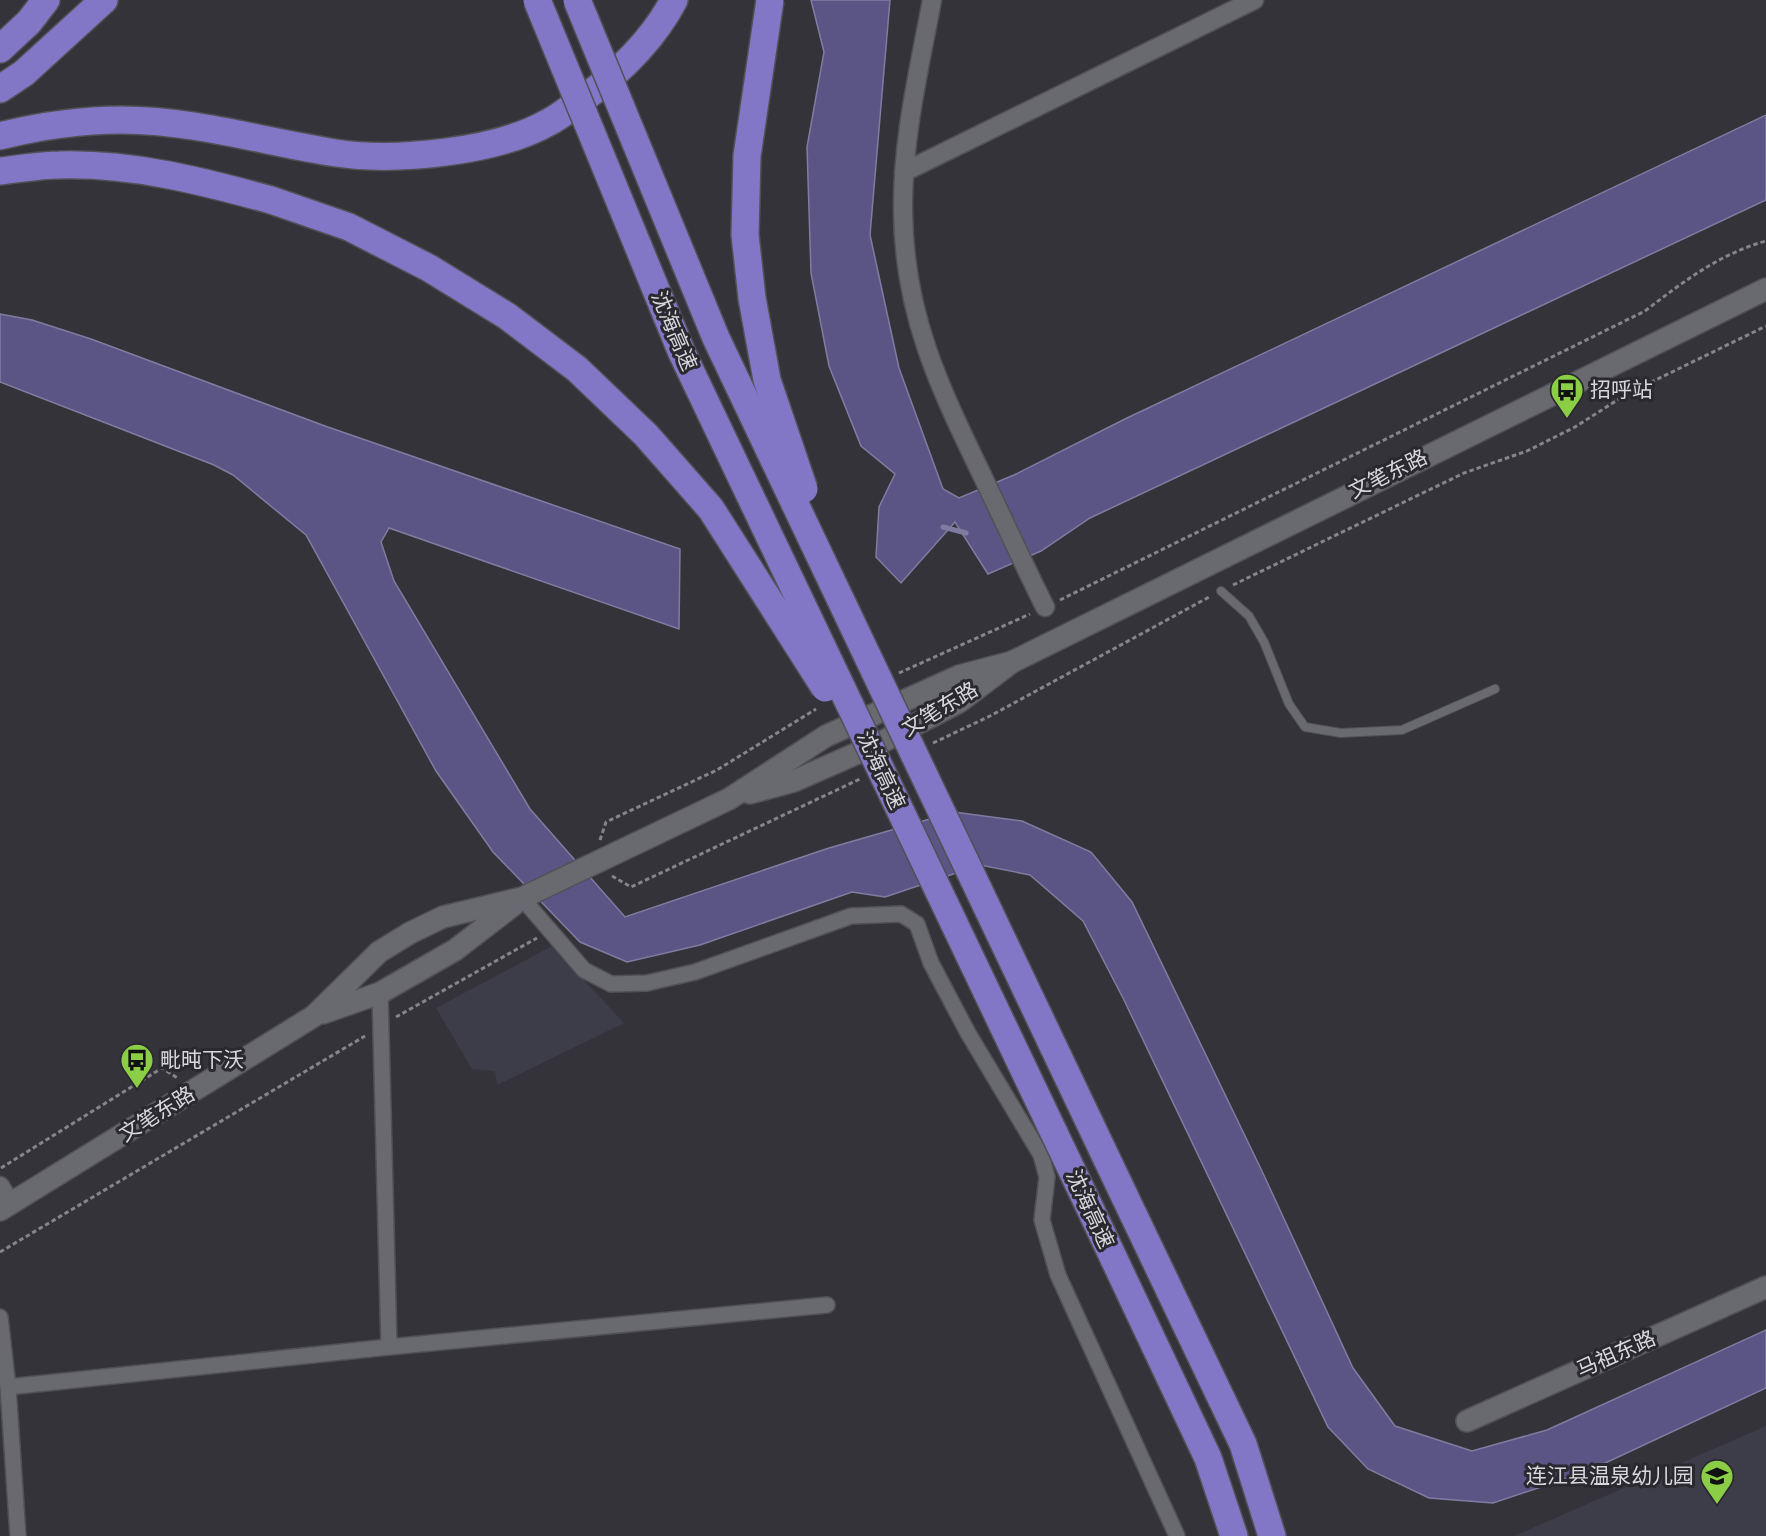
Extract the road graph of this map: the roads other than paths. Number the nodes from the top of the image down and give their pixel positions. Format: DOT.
graph roads {
  1 [pos="46,0"];
  2 [pos="104,0"];
  3 [pos="537,0"];
  4 [pos="577,0"];
  5 [pos="674,0"];
  6 [pos="770,0"];
  7 [pos="932,0"];
  8 [pos="1254,0"];
  9 [pos="0,49"];
  10 [pos="0,88"];
  11 [pos="0,136"];
  12 [pos="0,171"];
  13 [pos="904,172"];
  14 [pos="1766,289"];
  15 [pos="1221,591"];
  16 [pos="1045,607"];
  17 [pos="1012,662"];
  18 [pos="1495,689"];
  19 [pos="921,750"];
  20 [pos="890,789"];
  21 [pos="729,799"];
  22 [pos="522,898"];
  23 [pos="380,993"];
  24 [pos="314,1016"];
  25 [pos="4,1200"];
  26 [pos="1766,1287"];
  27 [pos="827,1305"];
  28 [pos="0,1317"];
  29 [pos="389,1347"];
  30 [pos="8,1387"];
  31 [pos="1467,1421"];
  32 [pos="18,1536"];
  33 [pos="1177,1536"];
  34 [pos="1234,1536"];
  35 [pos="1272,1536"];
  1 -- 9 [label="highway"];
  2 -- 10 [label="highway"];
  3 -- 20 [label="highway, 沈海高速, bridge"];
  4 -- 19 [label="highway, 沈海高速, bridge"];
  5 -- 11 [label="highway"];
  6 -- 19 [label="highway, bridge"];
  7 -- 13 [label="street"];
  8 -- 13 [label="street"];
  12 -- 20 [label="highway, bridge"];
  13 -- 16 [label="street"];
  14 -- 17 [label="main road, 文笔东路"];
  15 -- 18 [label="lane"];
  17 -- 21 [label="main road, 文笔东路"];
  17 -- 21 [label="main road, 文笔东路"];
  19 -- 35 [label="highway, 沈海高速, bridge"];
  20 -- 34 [label="highway, 沈海高速, bridge"];
  21 -- 22 [label="main road, 文笔东路"];
  22 -- 23 [label="main road, 文笔东路"];
  22 -- 24 [label="main road, 文笔东路"];
  22 -- 33 [label="street"];
  23 -- 24 [label="main road, 文笔东路"];
  23 -- 29 [label="street"];
  24 -- 25 [label="main road, 文笔东路"];
  26 -- 31 [label="main road, 马祖东路"];
  27 -- 29 [label="street"];
  28 -- 30 [label="street"];
  29 -- 30 [label="street"];
  30 -- 32 [label="street"];
}
